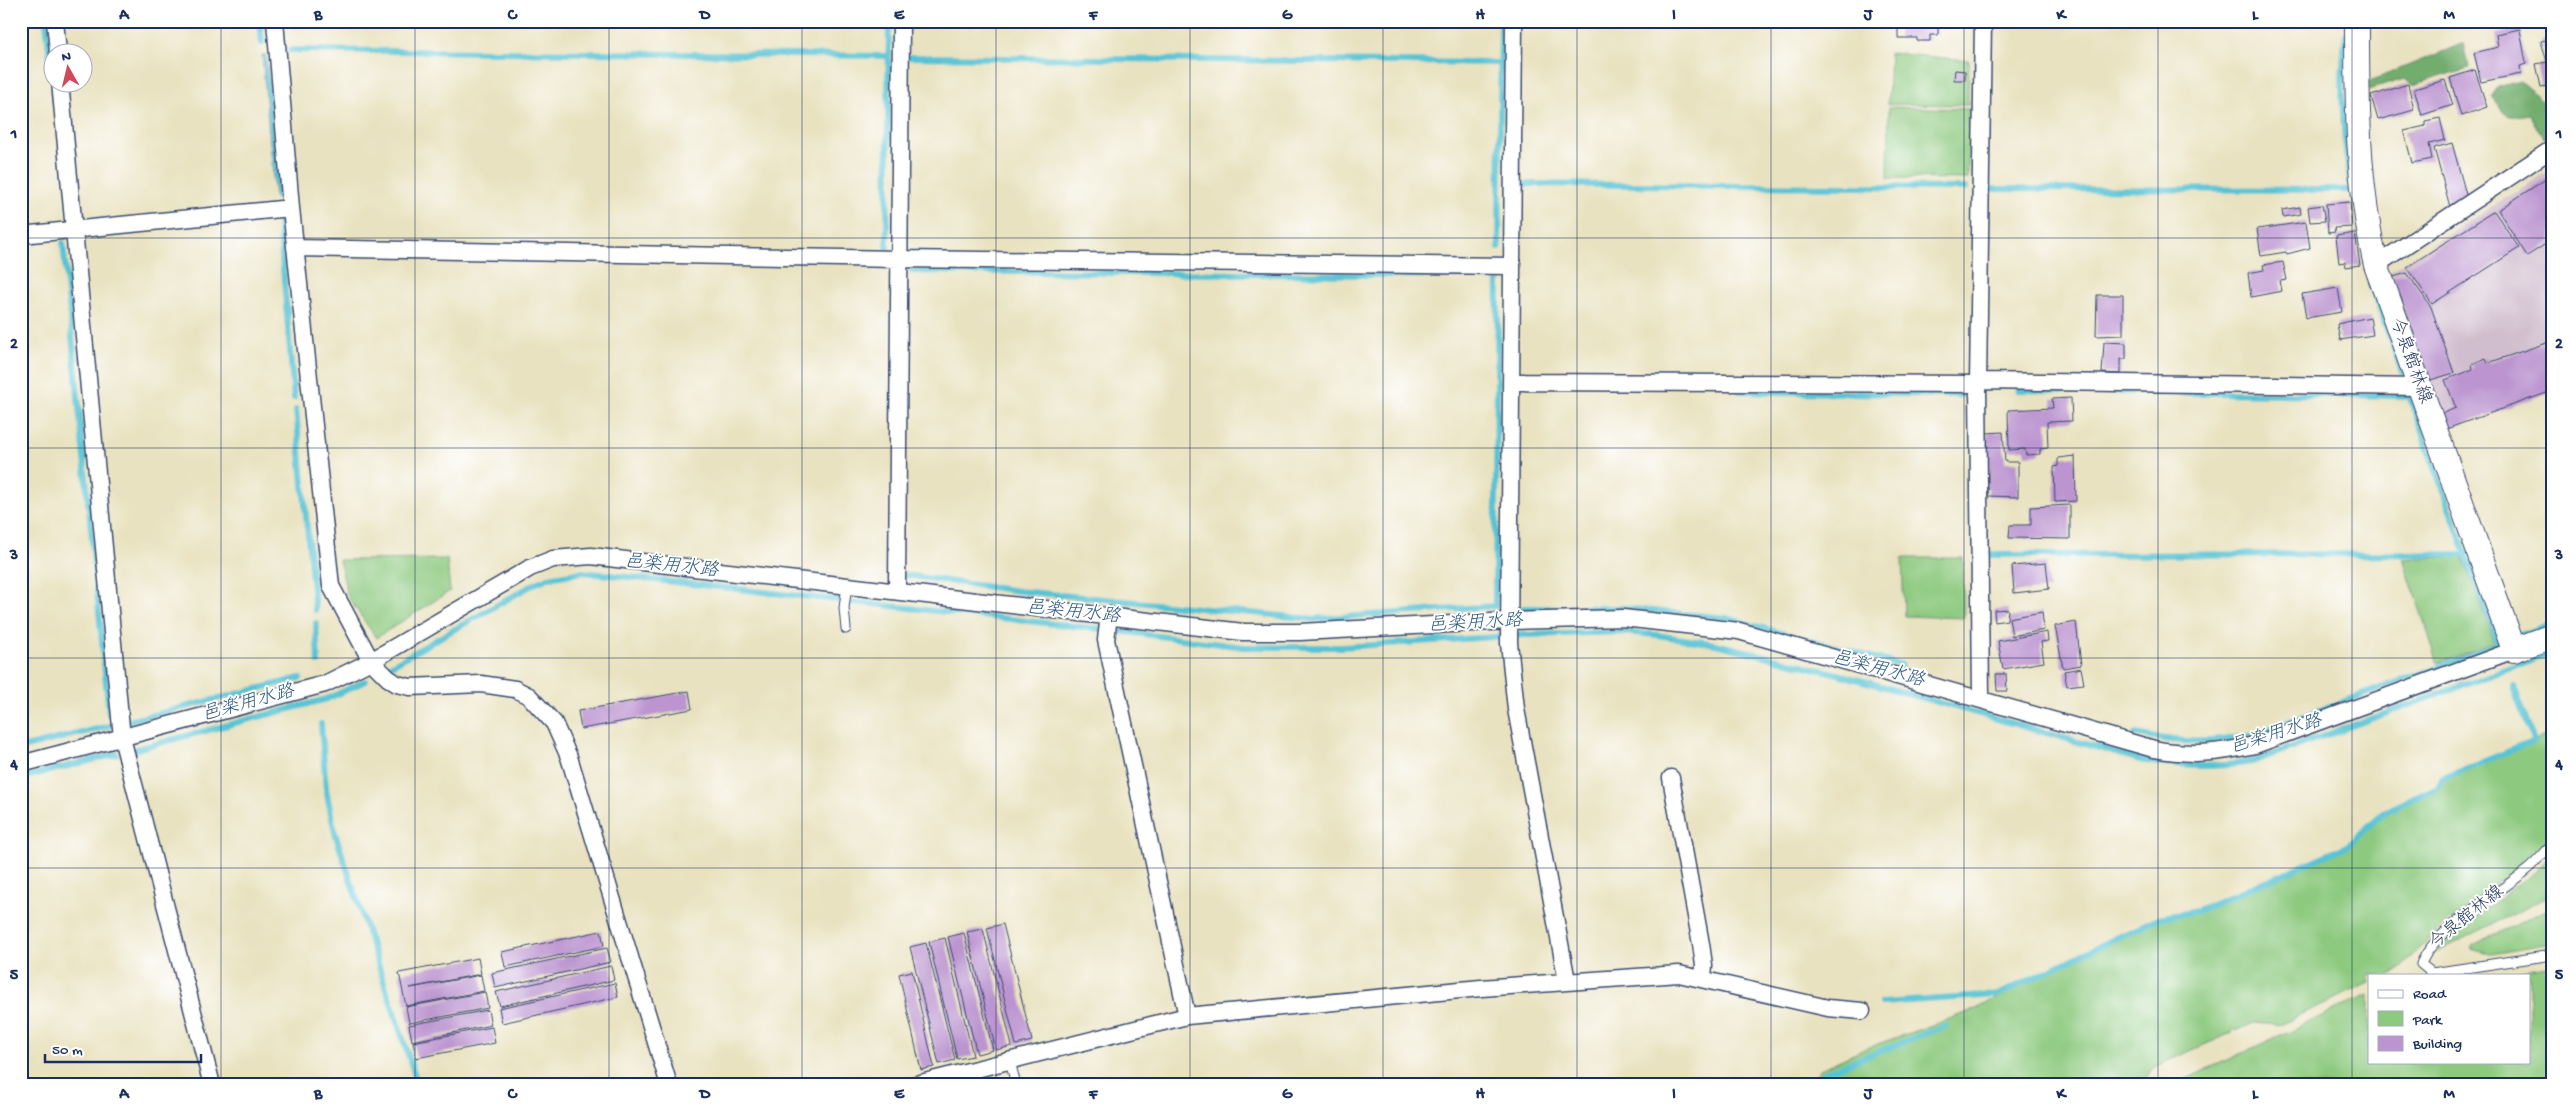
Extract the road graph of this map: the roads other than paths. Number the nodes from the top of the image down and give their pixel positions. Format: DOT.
graph roads {
  1 [pos="55,21"];
  2 [pos="275,21"];
  3 [pos="901,21"];
  4 [pos="1514,21"];
  5 [pos="1982,21"];
  6 [pos="2357,21"];
  7 [pos="57,42"];
  8 [pos="61,92"];
  9 [pos="2552,149"];
  10 [pos="291,208"];
  11 [pos="74,230"];
  12 [pos="21,235"];
  13 [pos="295,248"];
  14 [pos="899,259"];
  15 [pos="2376,265"];
  16 [pos="1512,266"];
  17 [pos="1511,382"];
  18 [pos="1978,383"];
  19 [pos="2419,387"];
  20 [pos="847,589"];
  21 [pos="897,590"];
  22 [pos="1107,625"];
  23 [pos="846,629"];
  24 [pos="1509,631"];
  25 [pos="2552,636"];
  26 [pos="2514,650"];
  27 [pos="371,661"];
  28 [pos="1982,698"];
  29 [pos="122,738"];
  30 [pos="21,764"];
  31 [pos="1671,778"];
  32 [pos="2552,845"];
  33 [pos="2552,955"];
  34 [pos="1703,978"];
  35 [pos="1568,981"];
  36 [pos="1862,1011"];
  37 [pos="1187,1016"];
  38 [pos="1010,1060"];
  39 [pos="212,1085"];
  40 [pos="669,1085"];
  41 [pos="913,1085"];
  42 [pos="1016,1085"];
  1 -- 7 [label="street"];
  2 -- 10 [label="street"];
  3 -- 14 [label="street"];
  4 -- 16 [label="street"];
  5 -- 18 [label="street"];
  6 -- 15 [label="main road, 今泉館林線"];
  8 -- 11 [label="street"];
  9 -- 15 [label="street"];
  10 -- 11 [label="street"];
  10 -- 13 [label="street"];
  11 -- 12 [label="street"];
  11 -- 29 [label="street"];
  13 -- 14 [label="street"];
  13 -- 27 [label="street"];
  14 -- 16 [label="street"];
  14 -- 21 [label="street"];
  15 -- 19 [label="main road, 今泉館林線"];
  16 -- 17 [label="street"];
  17 -- 18 [label="street"];
  17 -- 24 [label="street"];
  18 -- 19 [label="street"];
  18 -- 28 [label="street"];
  19 -- 26 [label="main road, 今泉館林線"];
  20 -- 21 [label="street"];
  20 -- 23 [label="lane"];
  20 -- 27 [label="street"];
  21 -- 22 [label="street"];
  22 -- 24 [label="street"];
  22 -- 37 [label="street"];
  24 -- 28 [label="street"];
  24 -- 35 [label="street"];
  25 -- 26 [label="main road"];
  26 -- 28 [label="street"];
  27 -- 29 [label="street"];
  27 -- 40 [label="street"];
  29 -- 30 [label="street"];
  29 -- 39 [label="street"];
  31 -- 34 [label="street"];
  32 -- 33 [label="lane, 今泉館林線"];
  34 -- 35 [label="street"];
  34 -- 36 [label="street"];
  35 -- 37 [label="street"];
  37 -- 38 [label="street"];
  38 -- 41 [label="street"];
  38 -- 42 [label="lane"];
}
